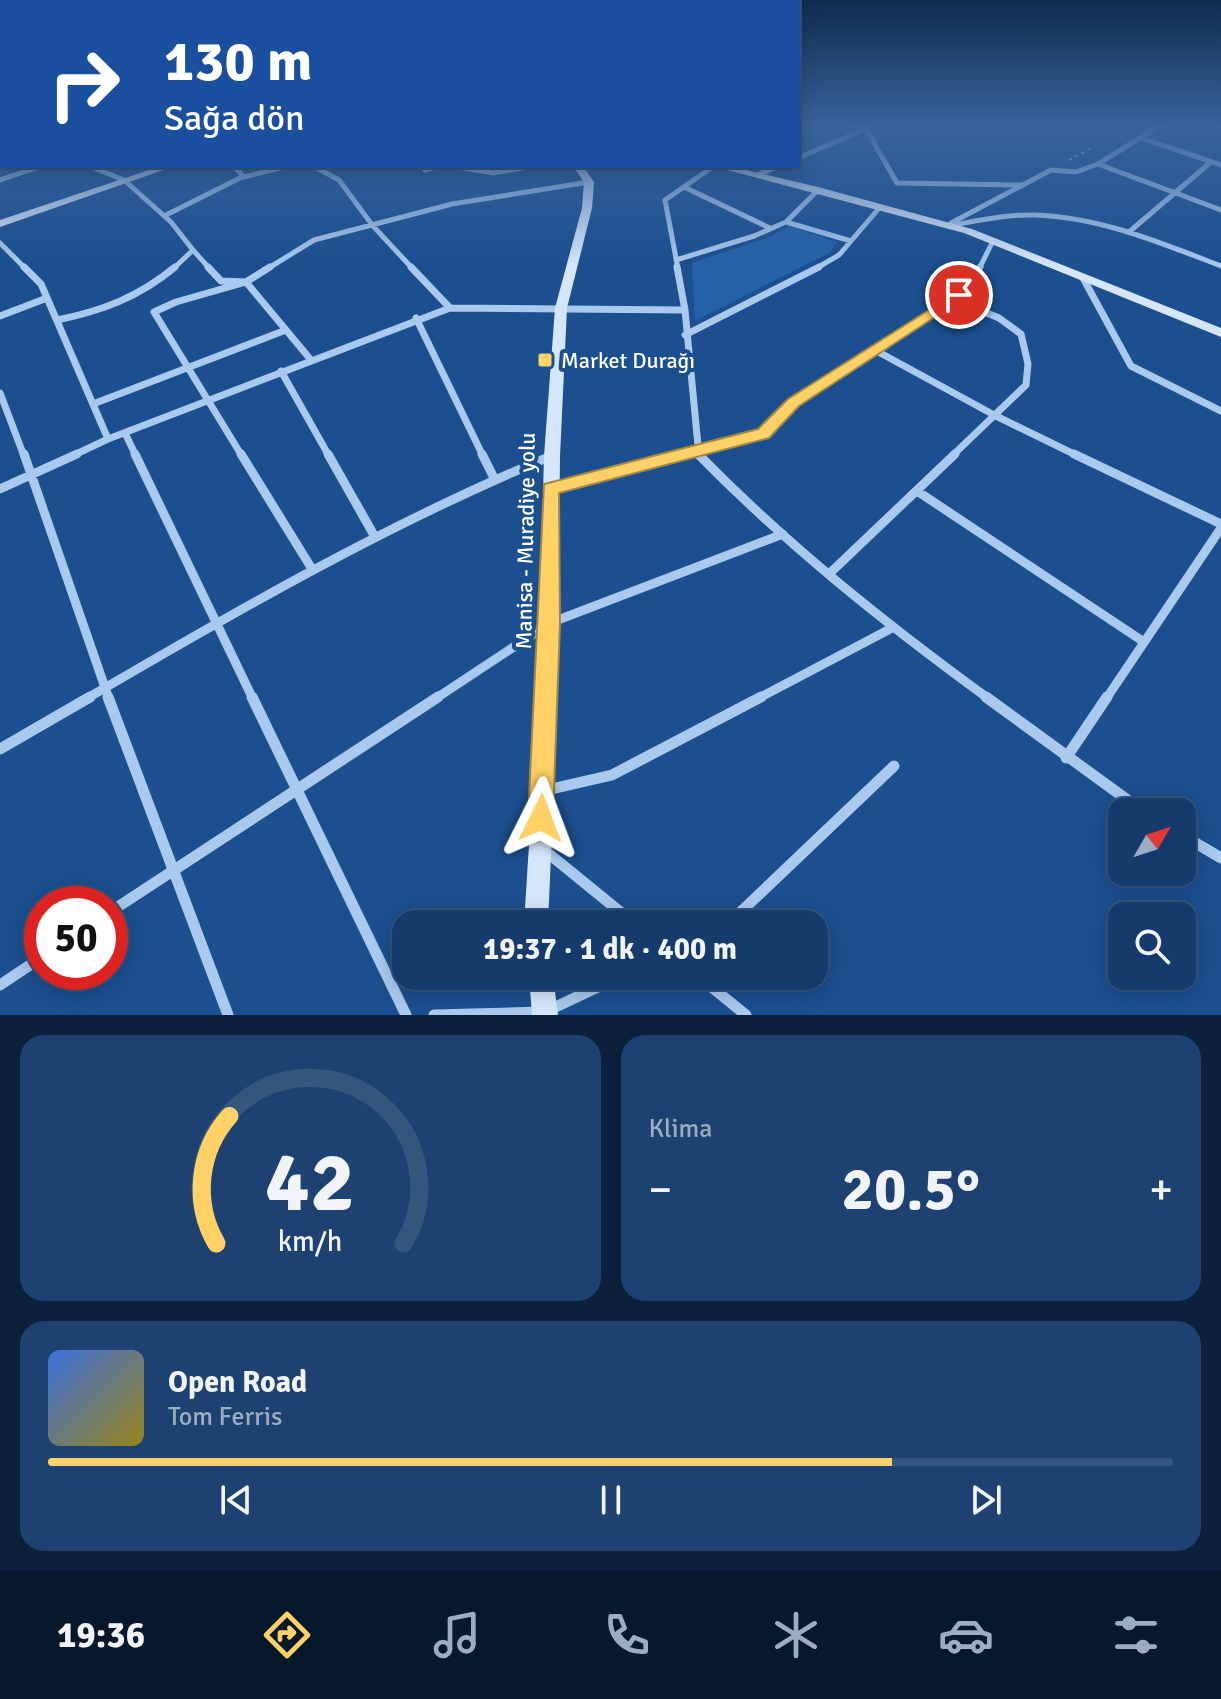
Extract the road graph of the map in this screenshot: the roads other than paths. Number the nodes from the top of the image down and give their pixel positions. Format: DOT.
graph roads {
  1 [pos="23,172"];
  2 [pos="105,172"];
  3 [pos="149,172"];
  4 [pos="240,172"];
  5 [pos="263,172"];
  6 [pos="325,172"];
  7 [pos="582,172"];
  8 [pos="706,172"];
  9 [pos="745,172"];
  10 [pos="763,172"];
  11 [pos="891,172"];
  12 [pos="1046,172"];
  13 [pos="1120,172"];
  14 [pos="1199,172"];
  15 [pos="757,175"];
  16 [pos="244,177"];
  17 [pos="0,180"];
  18 [pos="124,180"];
  19 [pos="589,182"];
  20 [pos="1022,185"];
  21 [pos="684,187"];
  22 [pos="818,190"];
  23 [pos="1175,193"];
  24 [pos="880,207"];
  25 [pos="1221,210"];
  26 [pos="164,216"];
  27 [pos="786,222"];
  28 [pos="0,224"];
  29 [pos="373,226"];
  30 [pos="947,226"];
  31 [pos="770,228"];
  32 [pos="1129,232"];
  33 [pos="851,241"];
  34 [pos="993,241"];
  35 [pos="0,243"];
  36 [pos="193,250"];
  37 [pos="676,260"];
  38 [pos="1221,266"];
  39 [pos="1083,278"];
  40 [pos="246,282"];
  41 [pos="47,298"];
  42 [pos="953,299"];
  43 [pos="450,308"];
  44 [pos="561,308"];
  45 [pos="685,310"];
  46 [pos="0,316"];
  47 [pos="416,318"];
  48 [pos="57,320"];
  49 [pos="286,330"];
  50 [pos="1221,333"];
  51 [pos="685,335"];
  52 [pos="873,349"];
  53 [pos="311,360"];
  54 [pos="188,368"];
  55 [pos="281,371"];
  56 [pos="0,393"];
  57 [pos="209,400"];
  58 [pos="93,404"];
  59 [pos="1221,411"];
  60 [pos="996,416"];
  61 [pos="125,433"];
  62 [pos="108,439"];
  63 [pos="697,453"];
  64 [pos="552,456"];
  65 [pos="32,475"];
  66 [pos="494,478"];
  67 [pos="0,489"];
  68 [pos="550,489"];
  69 [pos="917,491"];
  70 [pos="1221,526"];
  71 [pos="783,534"];
  72 [pos="375,537"];
  73 [pos="312,569"];
  74 [pos="829,574"];
  75 [pos="550,623"];
  76 [pos="215,625"];
  77 [pos="892,628"];
  78 [pos="1144,642"];
  79 [pos="105,689"];
  80 [pos="0,749"];
  81 [pos="1066,758"];
  82 [pos="894,766"];
  83 [pos="295,790"];
  84 [pos="542,791"];
  85 [pos="1124,798"];
  86 [pos="1196,843"];
  87 [pos="539,846"];
  88 [pos="1221,858"];
  89 [pos="173,870"];
  90 [pos="128,900"];
  91 [pos="537,910"];
  92 [pos="618,910"];
  93 [pos="743,910"];
  94 [pos="24,969"];
  95 [pos="0,985"];
  96 [pos="542,990"];
  97 [pos="593,990"];
  98 [pos="715,990"];
  99 [pos="545,1014"];
  100 [pos="228,1015"];
  101 [pos="406,1015"];
  102 [pos="434,1015"];
  103 [pos="746,1015"];
  1 -- 17 [label="street"];
  2 -- 18 [label="street"];
  3 -- 18 [label="main road"];
  4 -- 16 [label="street"];
  5 -- 16 [label="street"];
  6 -- 29 [label="street"];
  7 -- 19 [label="main road"];
  8 -- 21 [label="street"];
  9 -- 15 [label="main road"];
  10 -- 15 [label="street"];
  11 -- 20 [label="street"];
  12 -- 20 [label="street"];
  13 -- 23 [label="street"];
  14 -- 23 [label="street"];
  15 -- 22 [label="main road"];
  16 -- 26 [label="street"];
  18 -- 26 [label="street"];
  18 -- 28 [label="main road"];
  19 -- 29 [label="street"];
  19 -- 44 [label="main road, Manisa - Muradiye yolu"];
  20 -- 30 [label="street"];
  21 -- 31 [label="street"];
  21 -- 37 [label="street"];
  22 -- 24 [label="main road"];
  22 -- 27 [label="street"];
  23 -- 25 [label="street"];
  23 -- 32 [label="street"];
  24 -- 30 [label="main road"];
  24 -- 33 [label="street"];
  26 -- 36 [label="street"];
  27 -- 31 [label="street"];
  27 -- 33 [label="street"];
  29 -- 40 [label="street"];
  29 -- 43 [label="street"];
  30 -- 32 [label="street"];
  30 -- 34 [label="main road"];
  31 -- 37 [label="street"];
  32 -- 38 [label="street"];
  33 -- 51 [label="street"];
  34 -- 39 [label="main road"];
  34 -- 42 [label="street"];
  35 -- 41 [label="street"];
  36 -- 40 [label="street"];
  36 -- 48 [label="street"];
  37 -- 45 [label="street"];
  39 -- 50 [label="main road"];
  39 -- 59 [label="street"];
  40 -- 49 [label="street"];
  40 -- 54 [label="street"];
  41 -- 46 [label="street"];
  41 -- 48 [label="street"];
  42 -- 52 [label="street"];
  42 -- 60 [label="street"];
  43 -- 44 [label="street"];
  43 -- 47 [label="street"];
  44 -- 45 [label="street"];
  44 -- 64 [label="main road, Manisa - Muradiye yolu"];
  45 -- 51 [label="street"];
  47 -- 53 [label="street"];
  47 -- 66 [label="street"];
  48 -- 58 [label="street"];
  49 -- 53 [label="street"];
  49 -- 54 [label="street"];
  51 -- 63 [label="street"];
  52 -- 60 [label="street"];
  52 -- 63 [label="street"];
  53 -- 55 [label="street"];
  54 -- 57 [label="street"];
  54 -- 58 [label="street"];
  55 -- 57 [label="street"];
  55 -- 72 [label="street"];
  56 -- 65 [label="street"];
  57 -- 61 [label="street"];
  57 -- 73 [label="street"];
  58 -- 62 [label="street"];
  60 -- 69 [label="street"];
  60 -- 70 [label="street"];
  61 -- 62 [label="street"];
  61 -- 76 [label="street"];
  62 -- 65 [label="street"];
  63 -- 68 [label="street"];
  63 -- 71 [label="street"];
  64 -- 66 [label="street"];
  64 -- 68 [label="main road, Manisa - Muradiye yolu"];
  65 -- 67 [label="street"];
  65 -- 79 [label="street"];
  66 -- 72 [label="street"];
  68 -- 75 [label="main road, Manisa - Muradiye yolu"];
  69 -- 74 [label="street"];
  69 -- 78 [label="street"];
  70 -- 78 [label="street"];
  71 -- 74 [label="street"];
  71 -- 75 [label="street"];
  72 -- 73 [label="street"];
  73 -- 76 [label="street"];
  74 -- 77 [label="street"];
  75 -- 83 [label="street"];
  75 -- 84 [label="main road, Manisa - Muradiye yolu"];
  76 -- 79 [label="street"];
  76 -- 83 [label="street"];
  77 -- 81 [label="street"];
  77 -- 84 [label="street"];
  78 -- 81 [label="street"];
  79 -- 80 [label="street"];
  79 -- 89 [label="street"];
  81 -- 85 [label="street"];
  82 -- 93 [label="street"];
  83 -- 89 [label="street"];
  83 -- 101 [label="street"];
  84 -- 87 [label="main road, Manisa - Muradiye yolu"];
  86 -- 88 [label="street"];
  87 -- 91 [label="main road, Manisa - Muradiye yolu"];
  87 -- 92 [label="street"];
  89 -- 90 [label="street"];
  89 -- 100 [label="street"];
  94 -- 95 [label="street"];
  96 -- 99 [label="main road"];
  97 -- 99 [label="street"];
  98 -- 103 [label="street"];
  99 -- 102 [label="street"];
}
